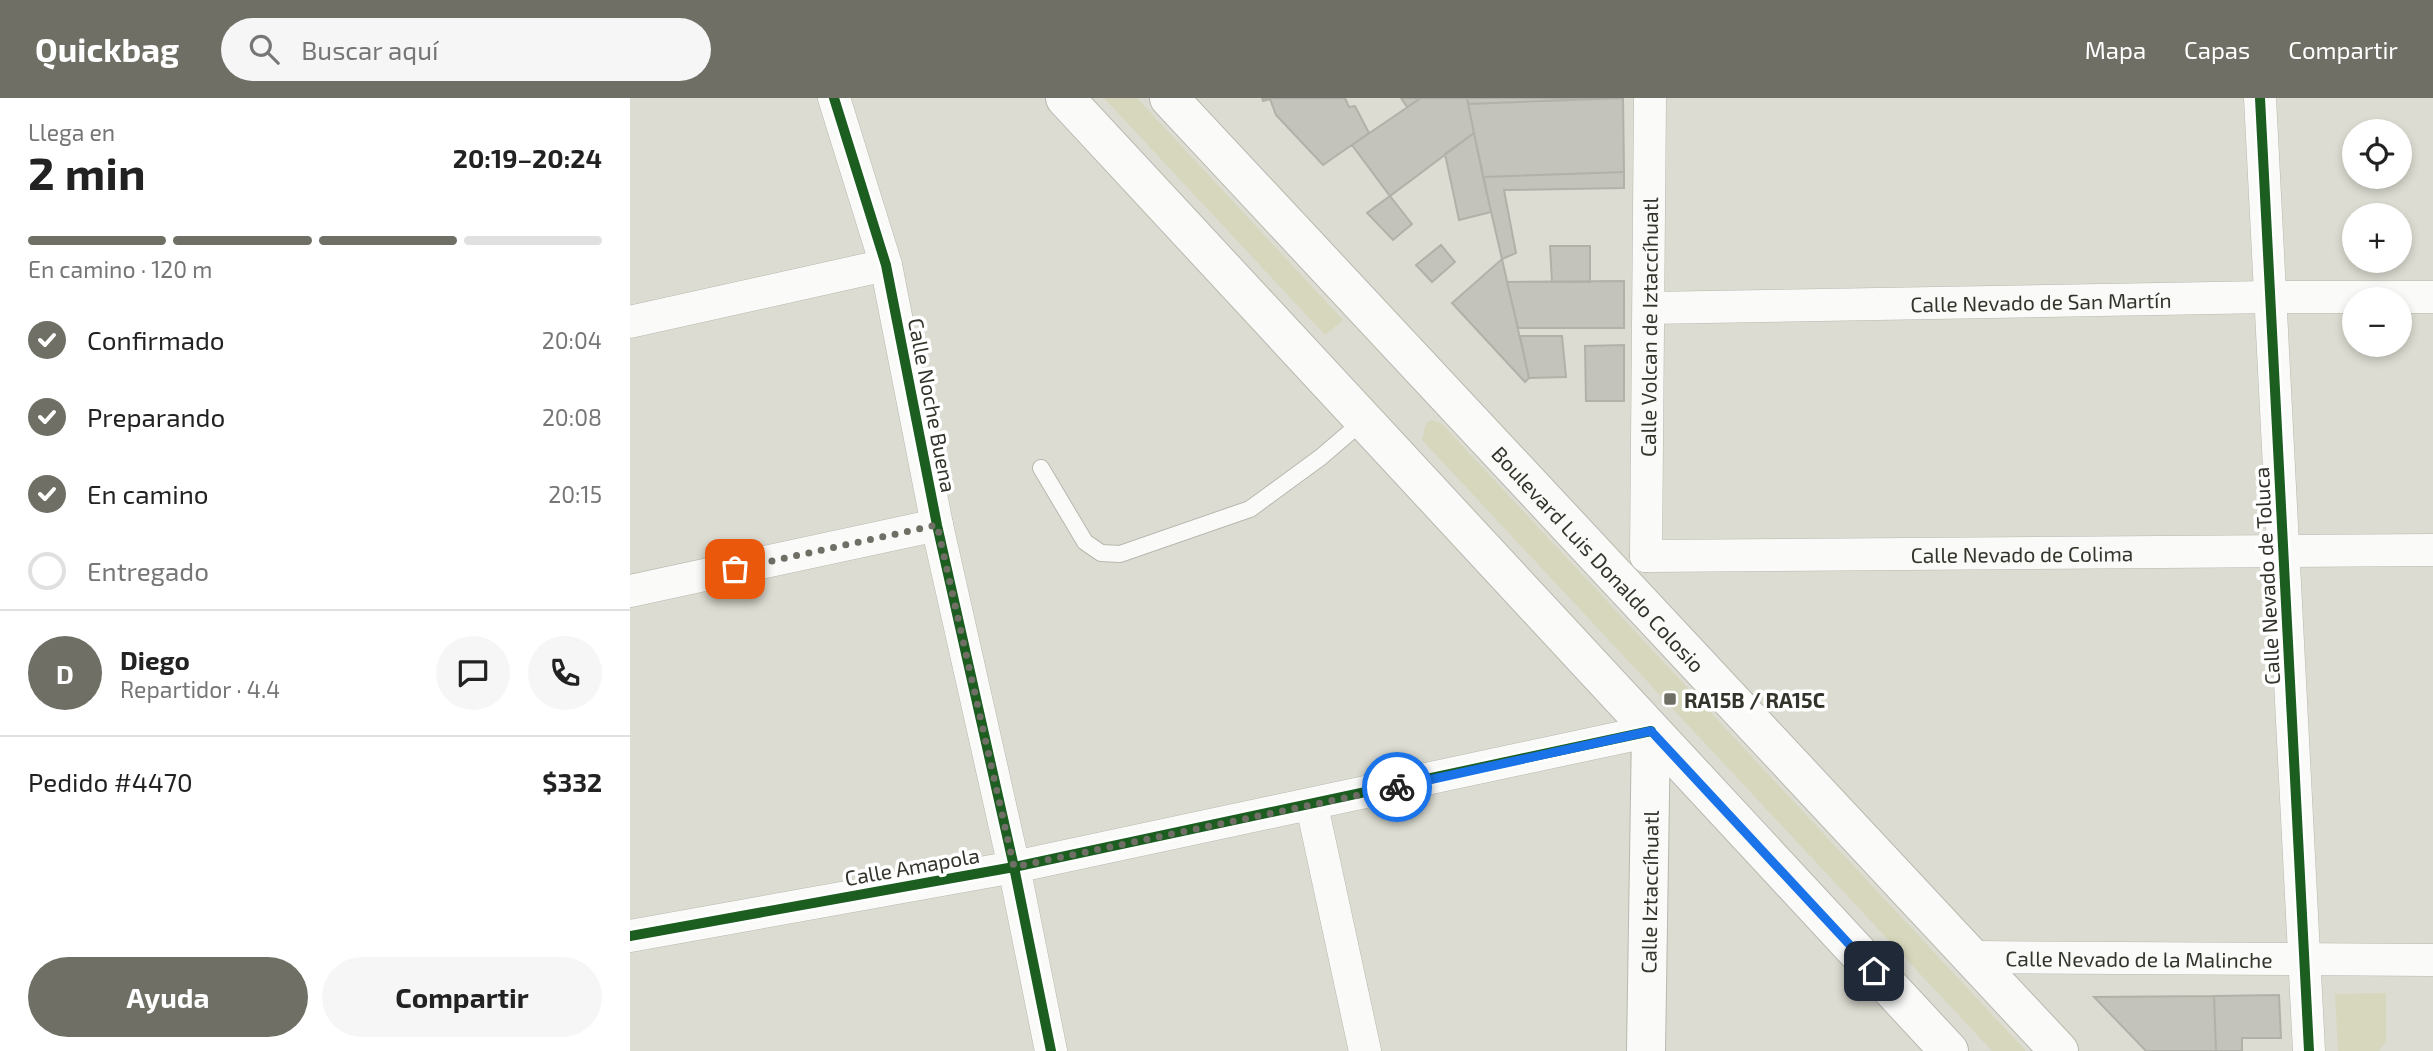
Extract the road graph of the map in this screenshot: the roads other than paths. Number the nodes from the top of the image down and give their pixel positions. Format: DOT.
graph roads {
  1 [pos="834,98"];
  2 [pos="1065,98"];
  3 [pos="1169,98"];
  4 [pos="1650,98"];
  5 [pos="2260,98"];
  6 [pos="886,265"];
  7 [pos="2268,297"];
  8 [pos="2433,297"];
  9 [pos="1649,308"];
  10 [pos="630,322"];
  11 [pos="1364,420"];
  12 [pos="1041,468"];
  13 [pos="937,525"];
  14 [pos="2284,550"];
  15 [pos="2433,550"];
  16 [pos="1635,570"];
  17 [pos="630,591"];
  18 [pos="1651,731"];
  19 [pos="1312,806"];
  20 [pos="1014,867"];
  21 [pos="630,936"];
  22 [pos="1973,957"];
  23 [pos="2433,960"];
  24 [pos="2305,961"];
  25 [pos="1051,1051"];
  26 [pos="1365,1051"];
  27 [pos="1646,1051"];
  28 [pos="1949,1051"];
  29 [pos="2059,1051"];
  30 [pos="2309,1051"];
  1 -- 6 [label="street, Calle Noche Buena"];
  2 -- 11 [label="main road"];
  3 -- 16 [label="main road, Boulevard Luis Donaldo Colosio"];
  4 -- 9 [label="street, Calle Volcan de Iztaccíhuatl"];
  5 -- 7 [label="street, Calle Nevado de Toluca"];
  6 -- 10 [label="street"];
  6 -- 13 [label="street, Calle Noche Buena"];
  7 -- 8 [label="street, Calle Nevado de San Martín"];
  7 -- 9 [label="street, Calle Nevado de San Martín"];
  7 -- 14 [label="street, Calle Nevado de Toluca"];
  9 -- 16 [label="street, Calle Volcan de Iztaccíhuatl"];
  11 -- 12 [label="lane"];
  11 -- 18 [label="main road"];
  13 -- 17 [label="street"];
  13 -- 20 [label="street, Calle Noche Buena"];
  14 -- 15 [label="street, Calle Nevado de Colima"];
  14 -- 16 [label="street, Calle Nevado de Colima"];
  14 -- 24 [label="street, Calle Nevado de Toluca"];
  16 -- 22 [label="main road, Boulevard Luis Donaldo Colosio"];
  18 -- 19 [label="street, Calle Amapola"];
  18 -- 27 [label="main road, Calle Iztaccíhuatl"];
  18 -- 28 [label="main road"];
  19 -- 20 [label="street, Calle Amapola"];
  19 -- 26 [label="street"];
  20 -- 21 [label="street, Calle Amapola"];
  20 -- 25 [label="street, Calle Noche Buena"];
  22 -- 24 [label="street, Calle Nevado de la Malinche"];
  22 -- 29 [label="main road, Boulevard Luis Donaldo Colosio"];
  23 -- 24 [label="street, Calle Nevado de la Malinche"];
  24 -- 30 [label="street, Calle Nevado de Toluca"];
}
